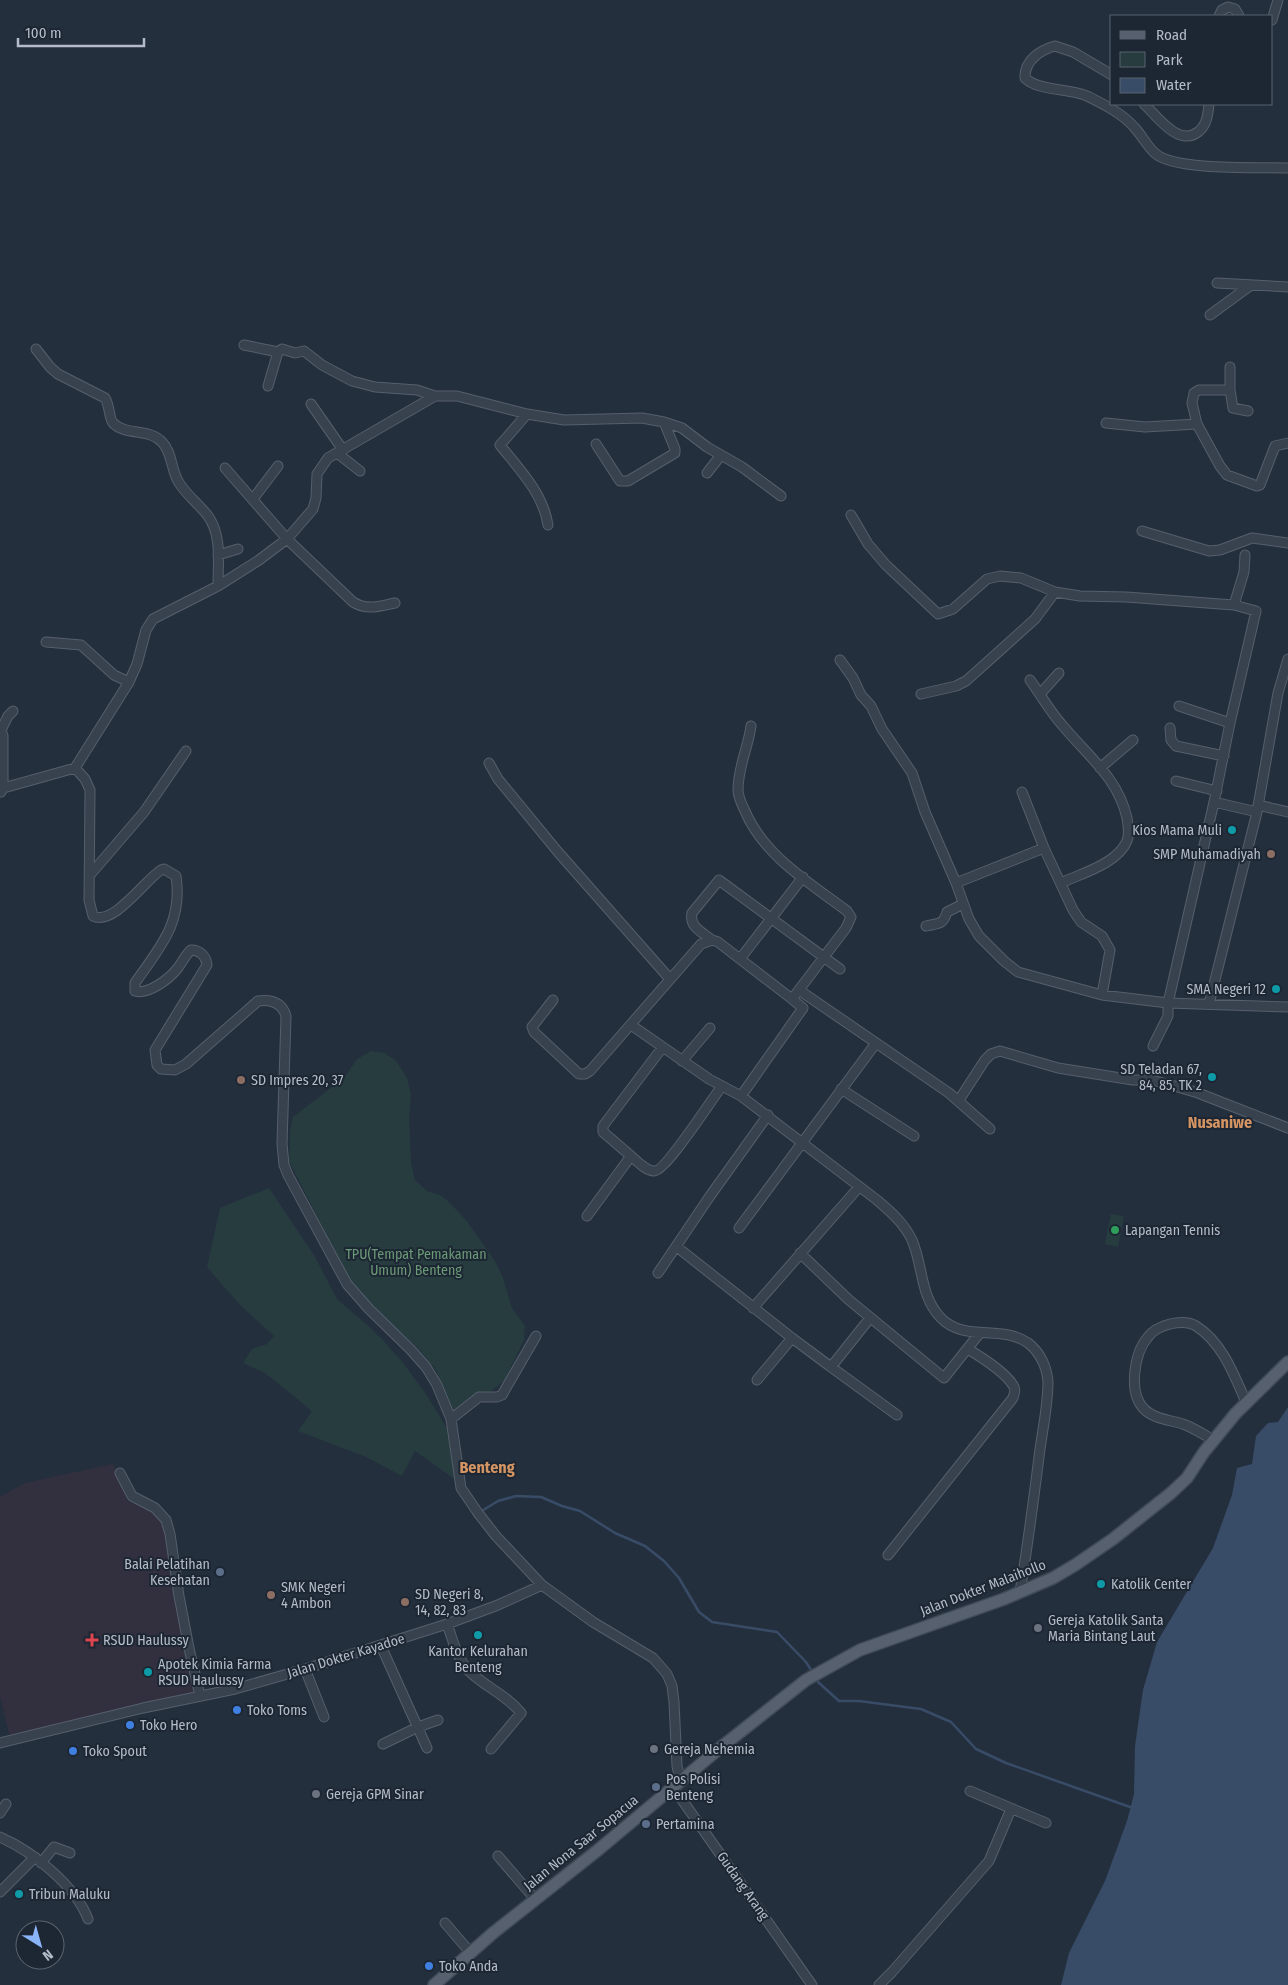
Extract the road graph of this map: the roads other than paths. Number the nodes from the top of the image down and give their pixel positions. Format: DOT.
graph roads {
  1 [pos="1278,0"];
  2 [pos="1220,15"];
  3 [pos="1238,15"];
  4 [pos="1273,17"];
  5 [pos="1110,74"];
  6 [pos="1145,105"];
  7 [pos="1209,105"];
  8 [pos="1288,168"];
  9 [pos="1217,283"];
  10 [pos="1251,285"];
  11 [pos="1288,286"];
  12 [pos="1210,314"];
  13 [pos="244,345"];
  14 [pos="36,349"];
  15 [pos="278,352"];
  16 [pos="1230,367"];
  17 [pos="268,386"];
  18 [pos="1230,390"];
  19 [pos="435,396"];
  20 [pos="311,404"];
  21 [pos="1248,411"];
  22 [pos="527,414"];
  23 [pos="664,422"];
  24 [pos="1106,423"];
  25 [pos="1197,424"];
  26 [pos="1288,443"];
  27 [pos="596,444"];
  28 [pos="340,451"];
  29 [pos="721,455"];
  30 [pos="278,466"];
  31 [pos="225,468"];
  32 [pos="360,471"];
  33 [pos="707,473"];
  34 [pos="781,496"];
  35 [pos="253,499"];
  36 [pos="852,515"];
  37 [pos="548,525"];
  38 [pos="1142,531"];
  39 [pos="287,539"];
  40 [pos="1288,543"];
  41 [pos="238,549"];
  42 [pos="218,555"];
  43 [pos="1246,555"];
  44 [pos="218,586"];
  45 [pos="1055,592"];
  46 [pos="395,603"];
  47 [pos="1234,605"];
  48 [pos="46,642"];
  49 [pos="1288,659"];
  50 [pos="840,660"];
  51 [pos="1060,672"];
  52 [pos="1030,680"];
  53 [pos="129,682"];
  54 [pos="1288,683"];
  55 [pos="1278,693"];
  56 [pos="921,694"];
  57 [pos="1040,694"];
  58 [pos="1179,706"];
  59 [pos="13,711"];
  60 [pos="1230,723"];
  61 [pos="751,726"];
  62 [pos="1170,728"];
  63 [pos="1,731"];
  64 [pos="1133,740"];
  65 [pos="186,751"];
  66 [pos="1224,756"];
  67 [pos="489,763"];
  68 [pos="75,768"];
  69 [pos="1100,768"];
  70 [pos="1176,781"];
  71 [pos="1217,791"];
  72 [pos="1,792"];
  73 [pos="1022,792"];
  74 [pos="1214,802"];
  75 [pos="1258,809"];
  76 [pos="1288,812"];
  77 [pos="1044,848"];
  78 [pos="89,876"];
  79 [pos="803,877"];
  80 [pos="956,883"];
  81 [pos="1061,883"];
  82 [pos="963,904"];
  83 [pos="772,918"];
  84 [pos="926,926"];
  85 [pos="712,940"];
  86 [pos="824,957"];
  87 [pos="740,959"];
  88 [pos="840,968"];
  89 [pos="670,979"];
  90 [pos="799,990"];
  91 [pos="1102,995"];
  92 [pos="810,998"];
  93 [pos="792,999"];
  94 [pos="553,1000"];
  95 [pos="1168,1003"];
  96 [pos="1209,1004"];
  97 [pos="1288,1007"];
  98 [pos="803,1008"];
  99 [pos="631,1025"];
  100 [pos="710,1028"];
  101 [pos="876,1043"];
  102 [pos="1153,1046"];
  103 [pos="662,1048"];
  104 [pos="682,1062"];
  105 [pos="722,1086"];
  106 [pos="841,1090"];
  107 [pos="741,1096"];
  108 [pos="959,1100"];
  109 [pos="768,1115"];
  110 [pos="990,1128"];
  111 [pos="1288,1128"];
  112 [pos="914,1136"];
  113 [pos="802,1143"];
  114 [pos="631,1156"];
  115 [pos="859,1187"];
  116 [pos="587,1216"];
  117 [pos="739,1228"];
  118 [pos="677,1247"];
  119 [pos="800,1253"];
  120 [pos="658,1274"];
  121 [pos="753,1308"];
  122 [pos="870,1318"];
  123 [pos="979,1334"];
  124 [pos="536,1336"];
  125 [pos="792,1338"];
  126 [pos="968,1348"];
  127 [pos="1288,1362"];
  128 [pos="831,1367"];
  129 [pos="757,1380"];
  130 [pos="1246,1402"];
  131 [pos="897,1414"];
  132 [pos="451,1419"];
  133 [pos="1213,1440"];
  134 [pos="120,1473"];
  135 [pos="888,1555"];
  136 [pos="542,1586"];
  137 [pos="1020,1592"];
  138 [pos="447,1624"];
  139 [pos="381,1646"];
  140 [pos="305,1668"];
  141 [pos="820,1671"];
  142 [pos="200,1696"];
  143 [pos="324,1717"];
  144 [pos="438,1720"];
  145 [pos="418,1727"];
  146 [pos="0,1743"];
  147 [pos="383,1744"];
  148 [pos="428,1748"];
  149 [pos="492,1749"];
  150 [pos="677,1784"];
  151 [pos="970,1791"];
  152 [pos="6,1804"];
  153 [pos="1011,1809"];
  154 [pos="0,1813"];
  155 [pos="1046,1823"];
  156 [pos="0,1837"];
  157 [pos="70,1853"];
  158 [pos="498,1856"];
  159 [pos="38,1860"];
  160 [pos="0,1892"];
  161 [pos="535,1900"];
  162 [pos="88,1918"];
  163 [pos="444,1923"];
  164 [pos="470,1952"];
  165 [pos="439,1984"];
  166 [pos="812,1985"];
  167 [pos="878,1985"];
  1 -- 4 [label="street"];
  2 -- 3 [label="street"];
  5 -- 8 [label="street"];
  6 -- 7 [label="street"];
  9 -- 10 [label="street"];
  10 -- 11 [label="street"];
  10 -- 12 [label="street"];
  13 -- 15 [label="street"];
  14 -- 42 [label="street"];
  15 -- 17 [label="street"];
  15 -- 19 [label="street"];
  16 -- 18 [label="street"];
  18 -- 21 [label="street"];
  18 -- 25 [label="street"];
  19 -- 22 [label="street"];
  19 -- 28 [label="street"];
  20 -- 28 [label="street"];
  22 -- 23 [label="street"];
  22 -- 37 [label="street"];
  23 -- 27 [label="street"];
  23 -- 29 [label="street"];
  24 -- 25 [label="street"];
  25 -- 26 [label="street"];
  28 -- 32 [label="street"];
  28 -- 39 [label="street"];
  29 -- 33 [label="street"];
  29 -- 34 [label="street"];
  30 -- 35 [label="street"];
  31 -- 35 [label="street"];
  35 -- 39 [label="street"];
  36 -- 45 [label="street"];
  38 -- 40 [label="street"];
  39 -- 44 [label="street"];
  39 -- 46 [label="street"];
  41 -- 42 [label="street"];
  42 -- 44 [label="street"];
  43 -- 47 [label="street"];
  44 -- 53 [label="street"];
  45 -- 47 [label="street"];
  45 -- 56 [label="street"];
  47 -- 60 [label="street"];
  48 -- 53 [label="street"];
  49 -- 55 [label="street"];
  50 -- 80 [label="street"];
  51 -- 57 [label="street"];
  52 -- 57 [label="street"];
  53 -- 68 [label="street"];
  54 -- 55 [label="street"];
  55 -- 75 [label="street"];
  57 -- 69 [label="street"];
  58 -- 60 [label="street"];
  59 -- 63 [label="street"];
  60 -- 66 [label="street"];
  61 -- 79 [label="street"];
  62 -- 66 [label="street"];
  63 -- 72 [label="street"];
  64 -- 69 [label="street"];
  65 -- 78 [label="street"];
  66 -- 71 [label="street"];
  67 -- 89 [label="street"];
  68 -- 72 [label="street"];
  68 -- 78 [label="street"];
  69 -- 81 [label="street"];
  70 -- 71 [label="street"];
  71 -- 74 [label="street"];
  73 -- 77 [label="street"];
  74 -- 75 [label="street"];
  74 -- 95 [label="street"];
  75 -- 76 [label="street"];
  75 -- 96 [label="street"];
  77 -- 80 [label="street"];
  77 -- 81 [label="street"];
  78 -- 132 [label="street"];
  79 -- 83 [label="street"];
  79 -- 86 [label="street"];
  80 -- 82 [label="street"];
  81 -- 91 [label="street"];
  82 -- 84 [label="street"];
  82 -- 91 [label="street"];
  83 -- 85 [label="street"];
  83 -- 86 [label="street"];
  83 -- 87 [label="street"];
  85 -- 87 [label="street"];
  85 -- 89 [label="street"];
  86 -- 88 [label="street"];
  86 -- 90 [label="street"];
  87 -- 93 [label="street"];
  89 -- 99 [label="street"];
  90 -- 92 [label="street"];
  90 -- 93 [label="street"];
  91 -- 95 [label="street"];
  92 -- 98 [label="street"];
  92 -- 101 [label="street"];
  93 -- 98 [label="street"];
  94 -- 99 [label="street"];
  95 -- 96 [label="street"];
  95 -- 102 [label="street"];
  96 -- 97 [label="street"];
  98 -- 107 [label="street"];
  99 -- 103 [label="street"];
  100 -- 104 [label="street"];
  101 -- 106 [label="street"];
  101 -- 108 [label="street"];
  103 -- 104 [label="street"];
  103 -- 114 [label="street"];
  104 -- 105 [label="street"];
  105 -- 107 [label="street"];
  105 -- 114 [label="street"];
  106 -- 112 [label="street"];
  106 -- 113 [label="street"];
  107 -- 109 [label="street"];
  108 -- 110 [label="street"];
  108 -- 111 [label="street"];
  109 -- 113 [label="street"];
  109 -- 118 [label="street"];
  113 -- 115 [label="street"];
  113 -- 117 [label="street"];
  114 -- 116 [label="street"];
  115 -- 119 [label="street"];
  115 -- 123 [label="street"];
  118 -- 120 [label="street"];
  118 -- 121 [label="street"];
  119 -- 121 [label="street"];
  119 -- 122 [label="street"];
  121 -- 125 [label="street"];
  122 -- 126 [label="street"];
  122 -- 128 [label="street"];
  123 -- 126 [label="street"];
  123 -- 137 [label="street"];
  124 -- 132 [label="street"];
  125 -- 128 [label="street"];
  125 -- 129 [label="street"];
  126 -- 135 [label="street"];
  127 -- 130 [label="main road, Jalan Dokter Malaihollo"];
  128 -- 131 [label="street"];
  130 -- 133 [label="main road, Jalan Dokter Malaihollo"];
  130 -- 133 [label="street"];
  132 -- 136 [label="street"];
  133 -- 137 [label="main road, Jalan Dokter Malaihollo"];
  134 -- 142 [label="street"];
  136 -- 138 [label="street, Jalan Dokter Kayadoe"];
  136 -- 150 [label="street"];
  137 -- 141 [label="main road, Jalan Dokter Malaihollo"];
  138 -- 139 [label="street, Jalan Dokter Kayadoe"];
  138 -- 149 [label="street"];
  139 -- 140 [label="street, Jalan Dokter Kayadoe"];
  139 -- 145 [label="street"];
  140 -- 142 [label="street, Jalan Dokter Kayadoe"];
  140 -- 143 [label="street"];
  141 -- 150 [label="main road, Jalan Nona Saar Sopacua"];
  142 -- 146 [label="street, Jalan Dokter Kayadoe"];
  144 -- 145 [label="street"];
  145 -- 147 [label="street"];
  145 -- 148 [label="street"];
  150 -- 161 [label="main road, Jalan Nona Saar Sopacua"];
  150 -- 166 [label="street, Gudang Arang"];
  151 -- 153 [label="street"];
  152 -- 154 [label="street"];
  153 -- 155 [label="street"];
  153 -- 167 [label="street"];
  156 -- 159 [label="street"];
  157 -- 159 [label="street"];
  158 -- 161 [label="street"];
  159 -- 160 [label="street"];
  159 -- 162 [label="street"];
  161 -- 164 [label="main road, Jalan Nona Saar Sopacua"];
  163 -- 164 [label="street"];
  164 -- 165 [label="main road, Jalan Nona Saar Sopacua"];
}
